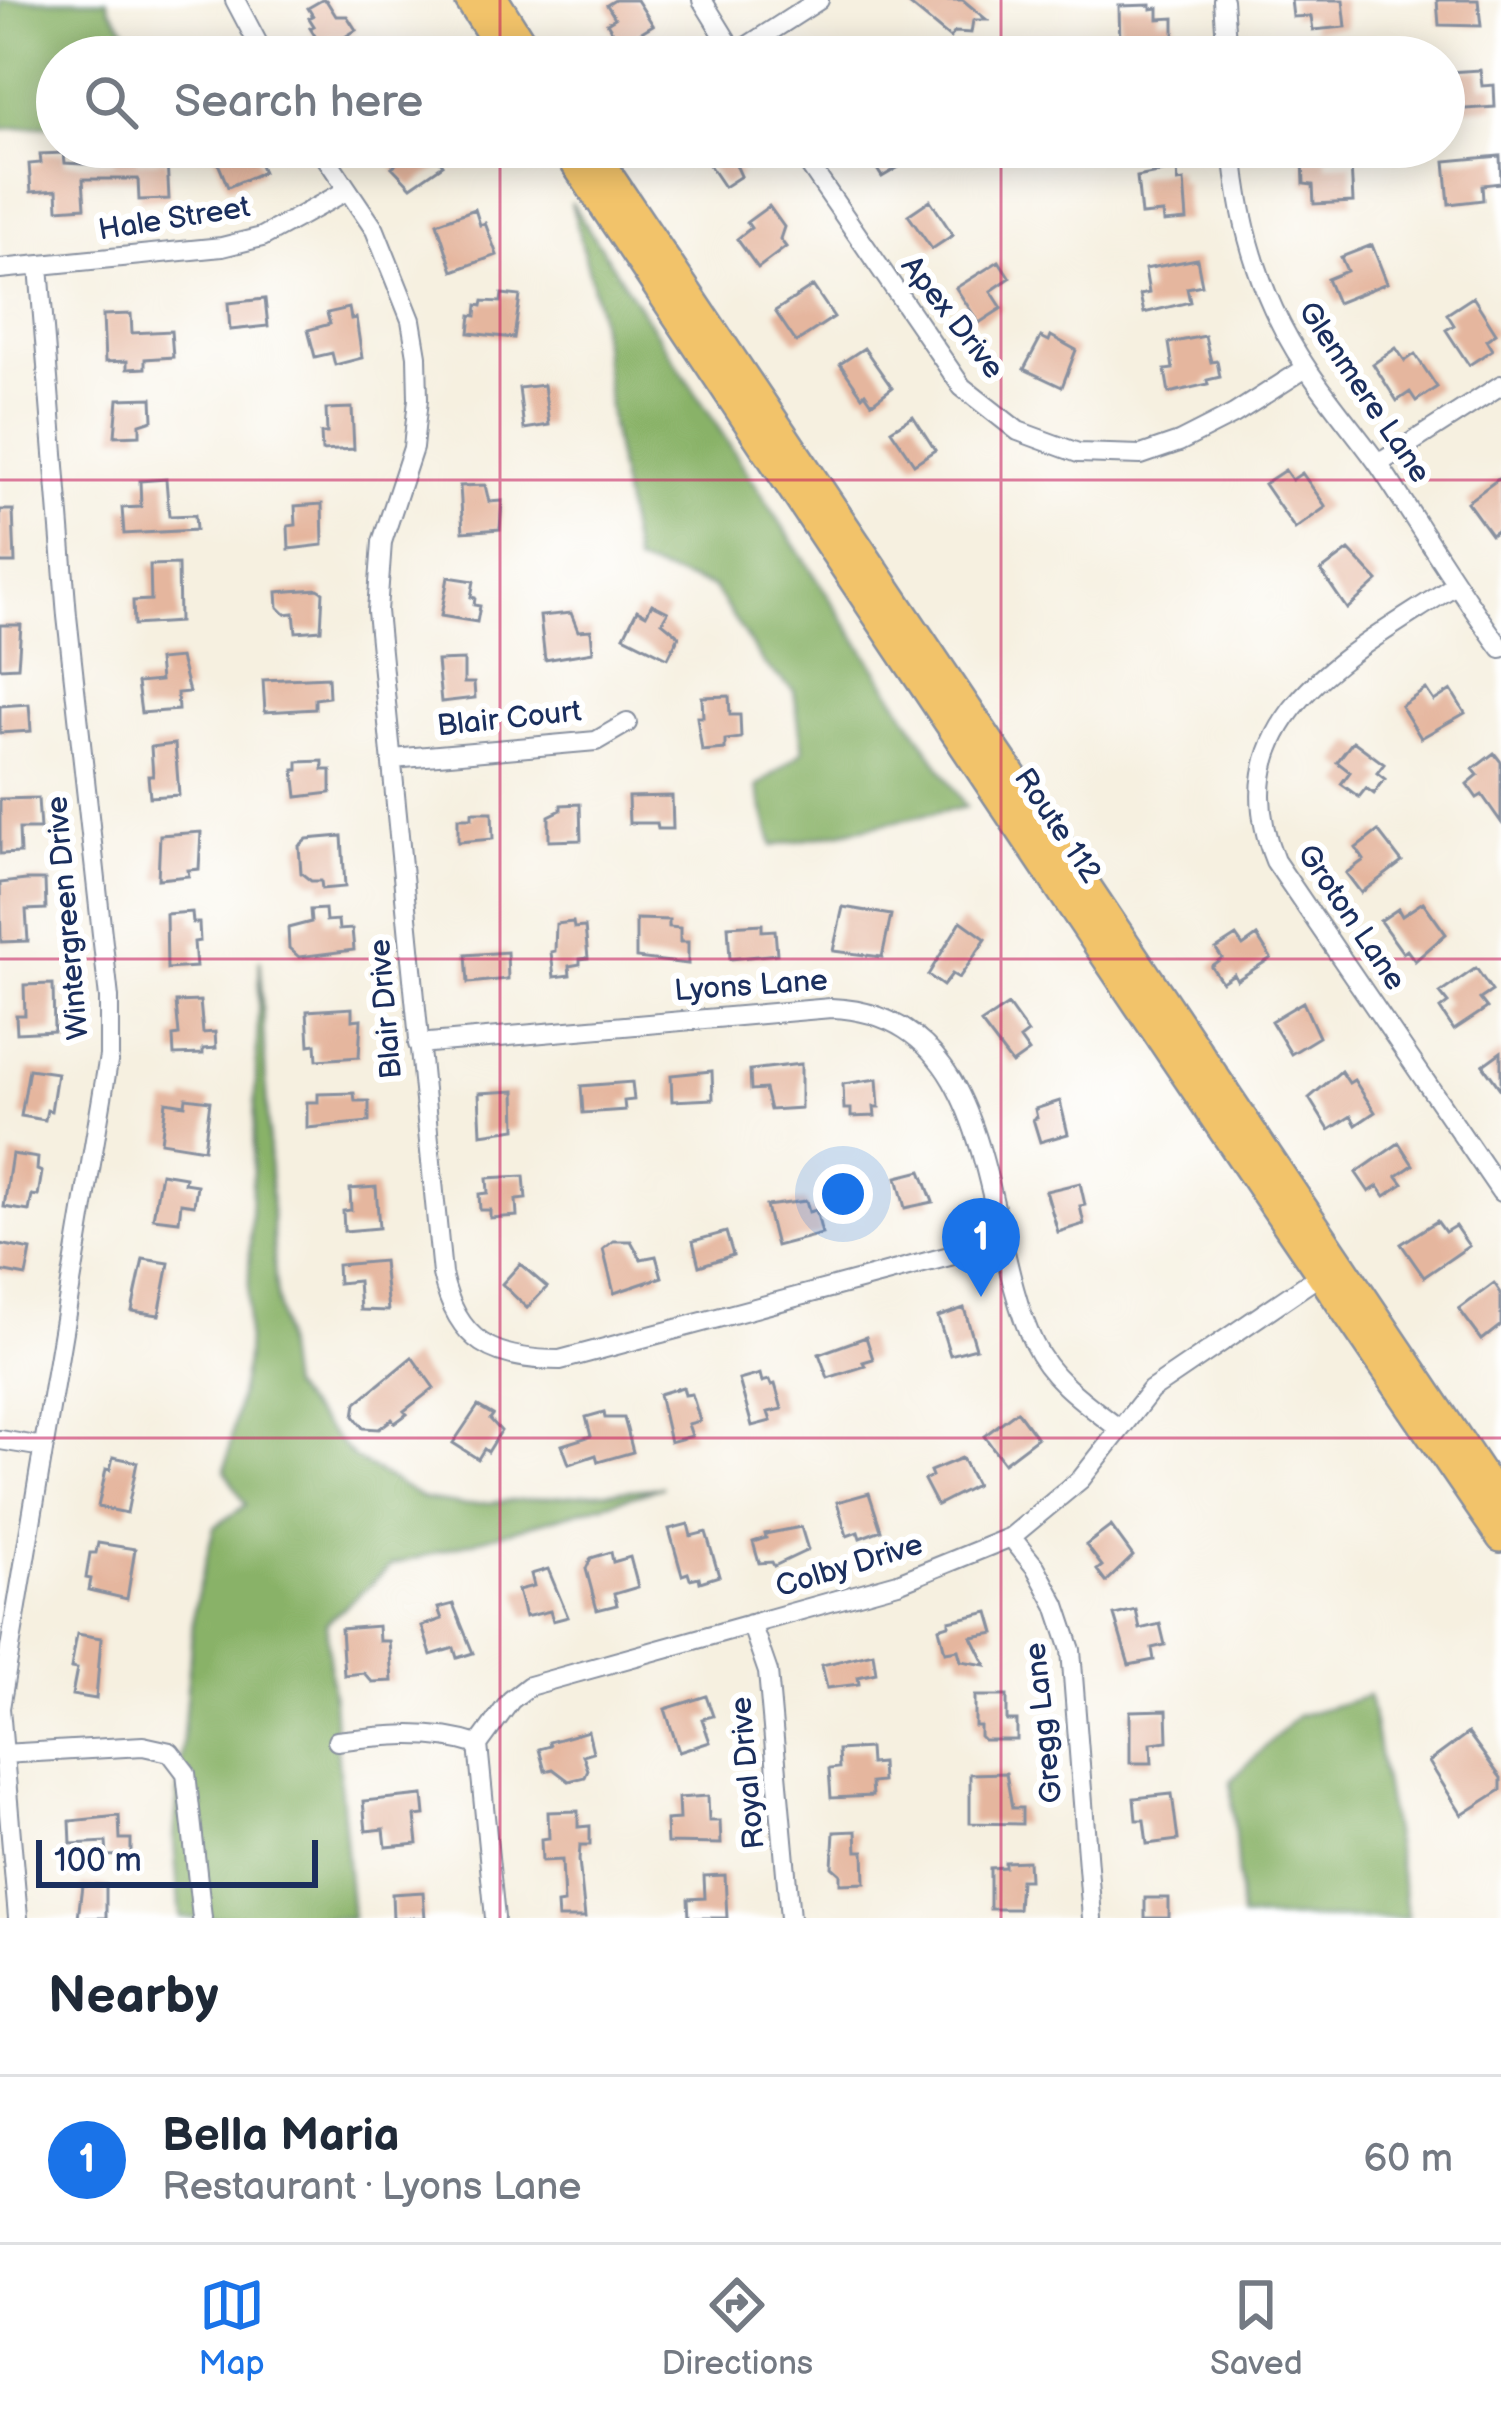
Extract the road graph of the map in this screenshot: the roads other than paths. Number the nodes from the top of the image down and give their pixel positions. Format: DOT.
graph roads {
  1 [pos="235,0"];
  2 [pos="469,0"];
  3 [pos="495,0"];
  4 [pos="702,0"];
  5 [pos="819,0"];
  6 [pos="1223,0"];
  7 [pos="254,36"];
  8 [pos="492,36"];
  9 [pos="518,36"];
  10 [pos="724,36"];
  11 [pos="766,36"];
  12 [pos="1226,36"];
  13 [pos="332,168"];
  14 [pos="578,168"];
  15 [pos="604,168"];
  16 [pos="811,168"];
  17 [pos="1234,168"];
  18 [pos="346,191"];
  19 [pos="39,266"];
  20 [pos="0,269"];
  21 [pos="1306,368"];
  22 [pos="1501,386"];
  23 [pos="1378,464"];
  24 [pos="1454,585"];
  25 [pos="1501,648"];
  26 [pos="626,723"];
  27 [pos="393,760"];
  28 [pos="418,1045"];
  29 [pos="1501,1192"];
  30 [pos="1002,1242"];
  31 [pos="1329,1269"];
  32 [pos="1118,1428"];
  33 [pos="0,1440"];
  34 [pos="44,1447"];
  35 [pos="1501,1502"];
  36 [pos="1011,1537"];
  37 [pos="1501,1538"];
  38 [pos="752,1626"];
  39 [pos="337,1741"];
  40 [pos="478,1745"];
  41 [pos="2,1754"];
  42 [pos="18,1918"];
  43 [pos="202,1918"];
  44 [pos="495,1918"];
  45 [pos="790,1918"];
  46 [pos="1092,1918"];
  1 -- 7 [label="street"];
  2 -- 8 [label="main road"];
  3 -- 9 [label="main road"];
  4 -- 10 [label="street"];
  5 -- 11 [label="street"];
  6 -- 12 [label="street"];
  13 -- 18 [label="street, Blair Drive"];
  14 -- 31 [label="main road, Route 112"];
  15 -- 31 [label="main road, Route 112"];
  16 -- 21 [label="street, Apex Drive"];
  17 -- 21 [label="street, Glenmere Lane"];
  18 -- 19 [label="street, Hale Street"];
  18 -- 27 [label="street, Blair Drive"];
  19 -- 20 [label="street, Hale Street"];
  19 -- 34 [label="street, Wintergreen Drive"];
  21 -- 23 [label="street, Glenmere Lane"];
  22 -- 23 [label="street"];
  23 -- 24 [label="street, Glenmere Lane"];
  24 -- 25 [label="street, Glenmere Lane"];
  24 -- 29 [label="street, Groton Lane"];
  26 -- 27 [label="street, Blair Court"];
  27 -- 28 [label="street, Blair Drive"];
  28 -- 30 [label="street, Lyons Lane"];
  28 -- 30 [label="street, Blair Drive"];
  30 -- 32 [label="street, Lyons Lane"];
  31 -- 32 [label="street, Colby Drive"];
  31 -- 35 [label="main road, Route 112"];
  31 -- 37 [label="main road, Route 112"];
  32 -- 36 [label="street, Colby Drive"];
  33 -- 34 [label="street"];
  34 -- 41 [label="street, Wintergreen Drive"];
  36 -- 38 [label="street, Colby Drive"];
  36 -- 46 [label="street, Gregg Lane"];
  38 -- 40 [label="street, Colby Drive"];
  38 -- 45 [label="street, Royal Drive"];
  39 -- 40 [label="street"];
  40 -- 44 [label="street"];
  41 -- 42 [label="street, Wintergreen Drive"];
  41 -- 43 [label="street"];
}
